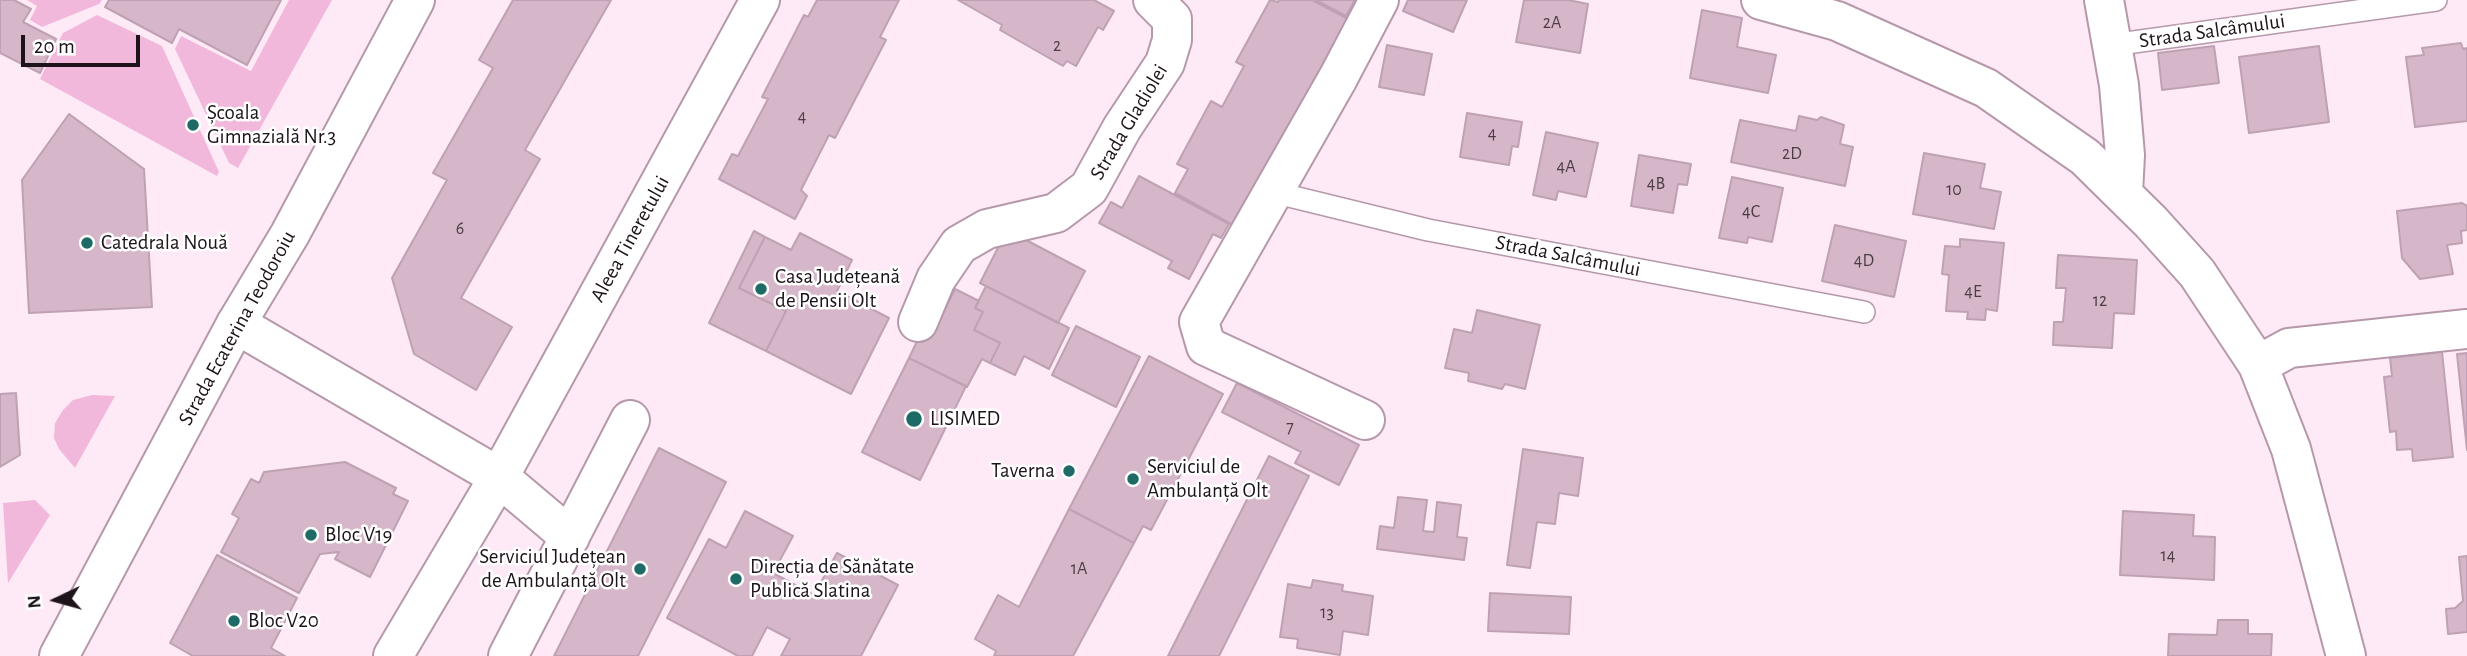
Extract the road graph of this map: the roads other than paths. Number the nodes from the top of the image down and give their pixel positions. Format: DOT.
graph roads {
  1 [pos="415,0"];
  2 [pos="760,0"];
  3 [pos="1153,0"];
  4 [pos="1379,0"];
  5 [pos="1761,0"];
  6 [pos="2104,0"];
  7 [pos="2436,0"];
  8 [pos="2112,45"];
  9 [pos="1273,192"];
  10 [pos="2123,194"];
  11 [pos="1864,312"];
  12 [pos="918,322"];
  13 [pos="236,324"];
  14 [pos="2467,329"];
  15 [pos="2258,365"];
  16 [pos="1365,420"];
  17 [pos="630,421"];
  18 [pos="499,477"];
  19 [pos="570,537"];
  20 [pos="59,656"];
  21 [pos="393,656"];
  22 [pos="508,656"];
  23 [pos="2346,656"];
  1 -- 13 [label="street, Strada Ecaterina Teodoroiu"];
  2 -- 18 [label="street, Aleea Tineretului"];
  3 -- 12 [label="street, Strada Gladiolei"];
  4 -- 9 [label="street"];
  5 -- 10 [label="street"];
  6 -- 8 [label="street, Strada Salcâmului"];
  7 -- 8 [label="lane, Strada Salcâmului"];
  8 -- 10 [label="street, Strada Salcâmului"];
  9 -- 11 [label="lane, Strada Salcâmului"];
  9 -- 16 [label="street"];
  10 -- 15 [label="street"];
  13 -- 18 [label="street"];
  13 -- 20 [label="street, Strada Ecaterina Teodoroiu"];
  14 -- 15 [label="street"];
  15 -- 23 [label="street"];
  17 -- 19 [label="street"];
  18 -- 19 [label="street"];
  18 -- 21 [label="street, Aleea Tineretului"];
  19 -- 22 [label="street"];
}
